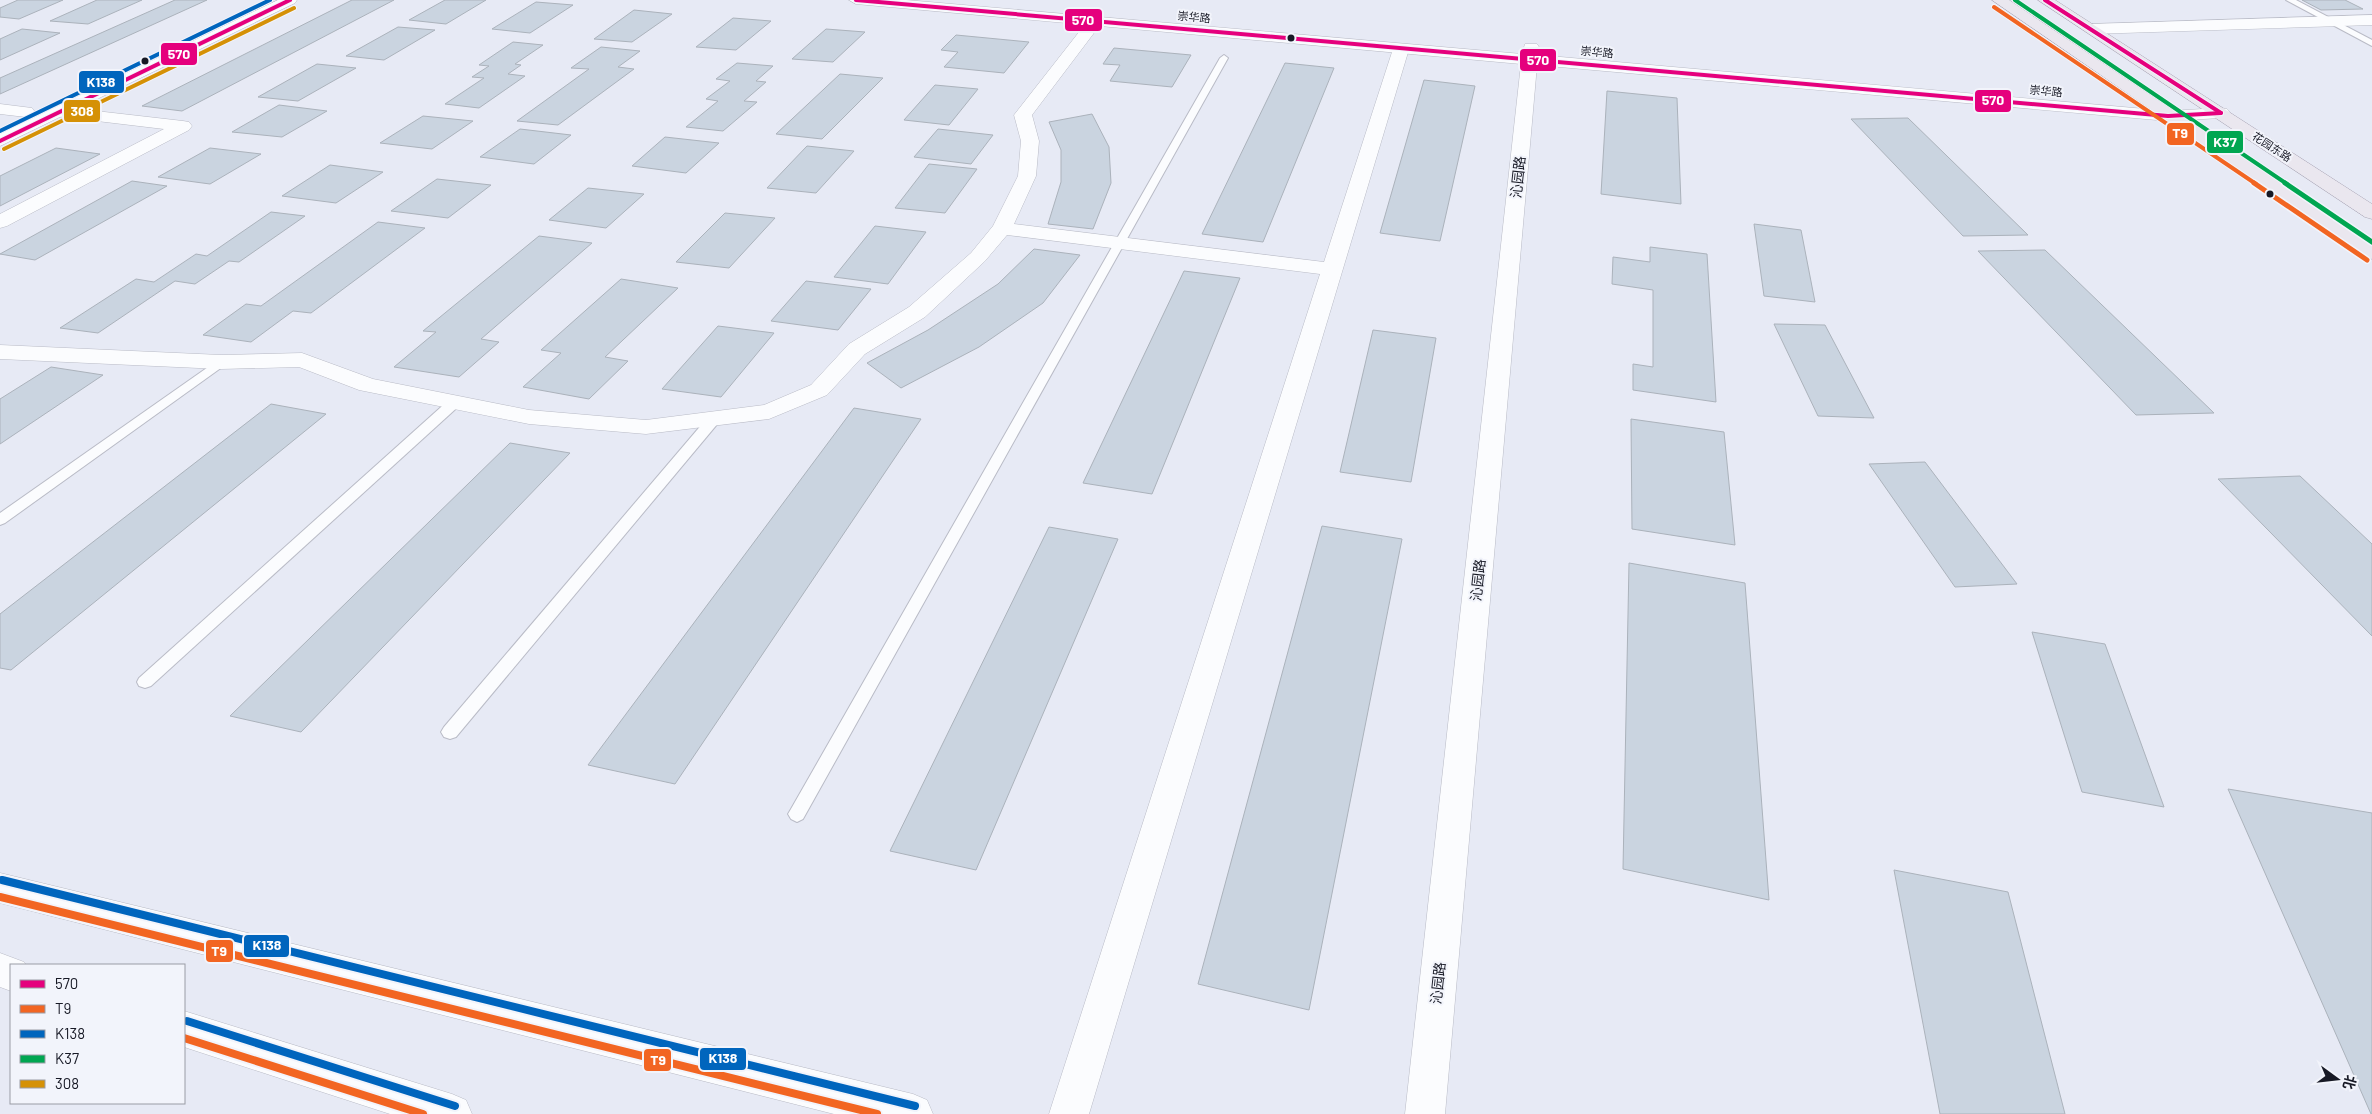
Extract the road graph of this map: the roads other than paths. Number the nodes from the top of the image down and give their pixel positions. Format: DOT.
graph roads {
  1 [pos="263,0"];
  2 [pos="290,0"];
  3 [pos="856,0"];
  4 [pos="998,0"];
  5 [pos="1998,0"];
  6 [pos="2045,0"];
  7 [pos="2290,0"];
  8 [pos="2372,20"];
  9 [pos="1094,21"];
  10 [pos="2331,22"];
  11 [pos="2090,29"];
  12 [pos="2372,43"];
  13 [pos="1401,49"];
  14 [pos="1530,53"];
  15 [pos="1224,58"];
  16 [pos="2197,97"];
  17 [pos="2143,100"];
  18 [pos="0,109"];
  19 [pos="26,112"];
  20 [pos="61,112"];
  21 [pos="2221,113"];
  22 [pos="2168,116"];
  23 [pos="0,124"];
  24 [pos="0,141"];
  25 [pos="2372,213"];
  26 [pos="0,222"];
  27 [pos="1002,228"];
  28 [pos="1120,243"];
  29 [pos="2372,253"];
  30 [pos="1332,269"];
  31 [pos="0,352"];
  32 [pos="221,362"];
  33 [pos="455,402"];
  34 [pos="714,419"];
  35 [pos="0,520"];
  36 [pos="145,682"];
  37 [pos="450,732"];
  38 [pos="797,814"];
  39 [pos="0,888"];
  40 [pos="185,1029"];
  41 [pos="452,1114"];
  42 [pos="913,1114"];
  43 [pos="1069,1114"];
  44 [pos="1425,1114"];
  1 -- 19 [label="street"];
  2 -- 20 [label="street"];
  3 -- 9 [label="street, 崇华路"];
  4 -- 14 [label="street, 崇华路"];
  5 -- 17 [label="main road"];
  6 -- 11 [label="main road, 花园东路"];
  7 -- 10 [label="lane"];
  8 -- 10 [label="street"];
  9 -- 13 [label="street, 崇华路"];
  9 -- 27 [label="street"];
  10 -- 11 [label="street"];
  10 -- 12 [label="lane"];
  11 -- 16 [label="main road, 花园东路"];
  13 -- 14 [label="street, 崇华路"];
  13 -- 30 [label="street"];
  14 -- 17 [label="street, 崇华路"];
  14 -- 22 [label="street, 崇华路"];
  14 -- 44 [label="street, 沁园路"];
  15 -- 28 [label="lane"];
  16 -- 17 [label="street, 崇华路"];
  16 -- 21 [label="main road, 花园东路"];
  17 -- 22 [label="main road"];
  18 -- 19 [label="street"];
  19 -- 23 [label="street"];
  20 -- 24 [label="street"];
  20 -- 26 [label="street"];
  21 -- 22 [label="street, 崇华路"];
  21 -- 25 [label="main road, 花园东路"];
  22 -- 29 [label="main road"];
  27 -- 28 [label="street"];
  27 -- 34 [label="street"];
  28 -- 30 [label="street"];
  28 -- 38 [label="lane"];
  30 -- 43 [label="street"];
  31 -- 32 [label="street"];
  32 -- 33 [label="street"];
  32 -- 35 [label="lane"];
  33 -- 34 [label="street"];
  33 -- 36 [label="lane"];
  34 -- 37 [label="lane"];
  39 -- 42 [label="street"];
  40 -- 41 [label="street"];
}
